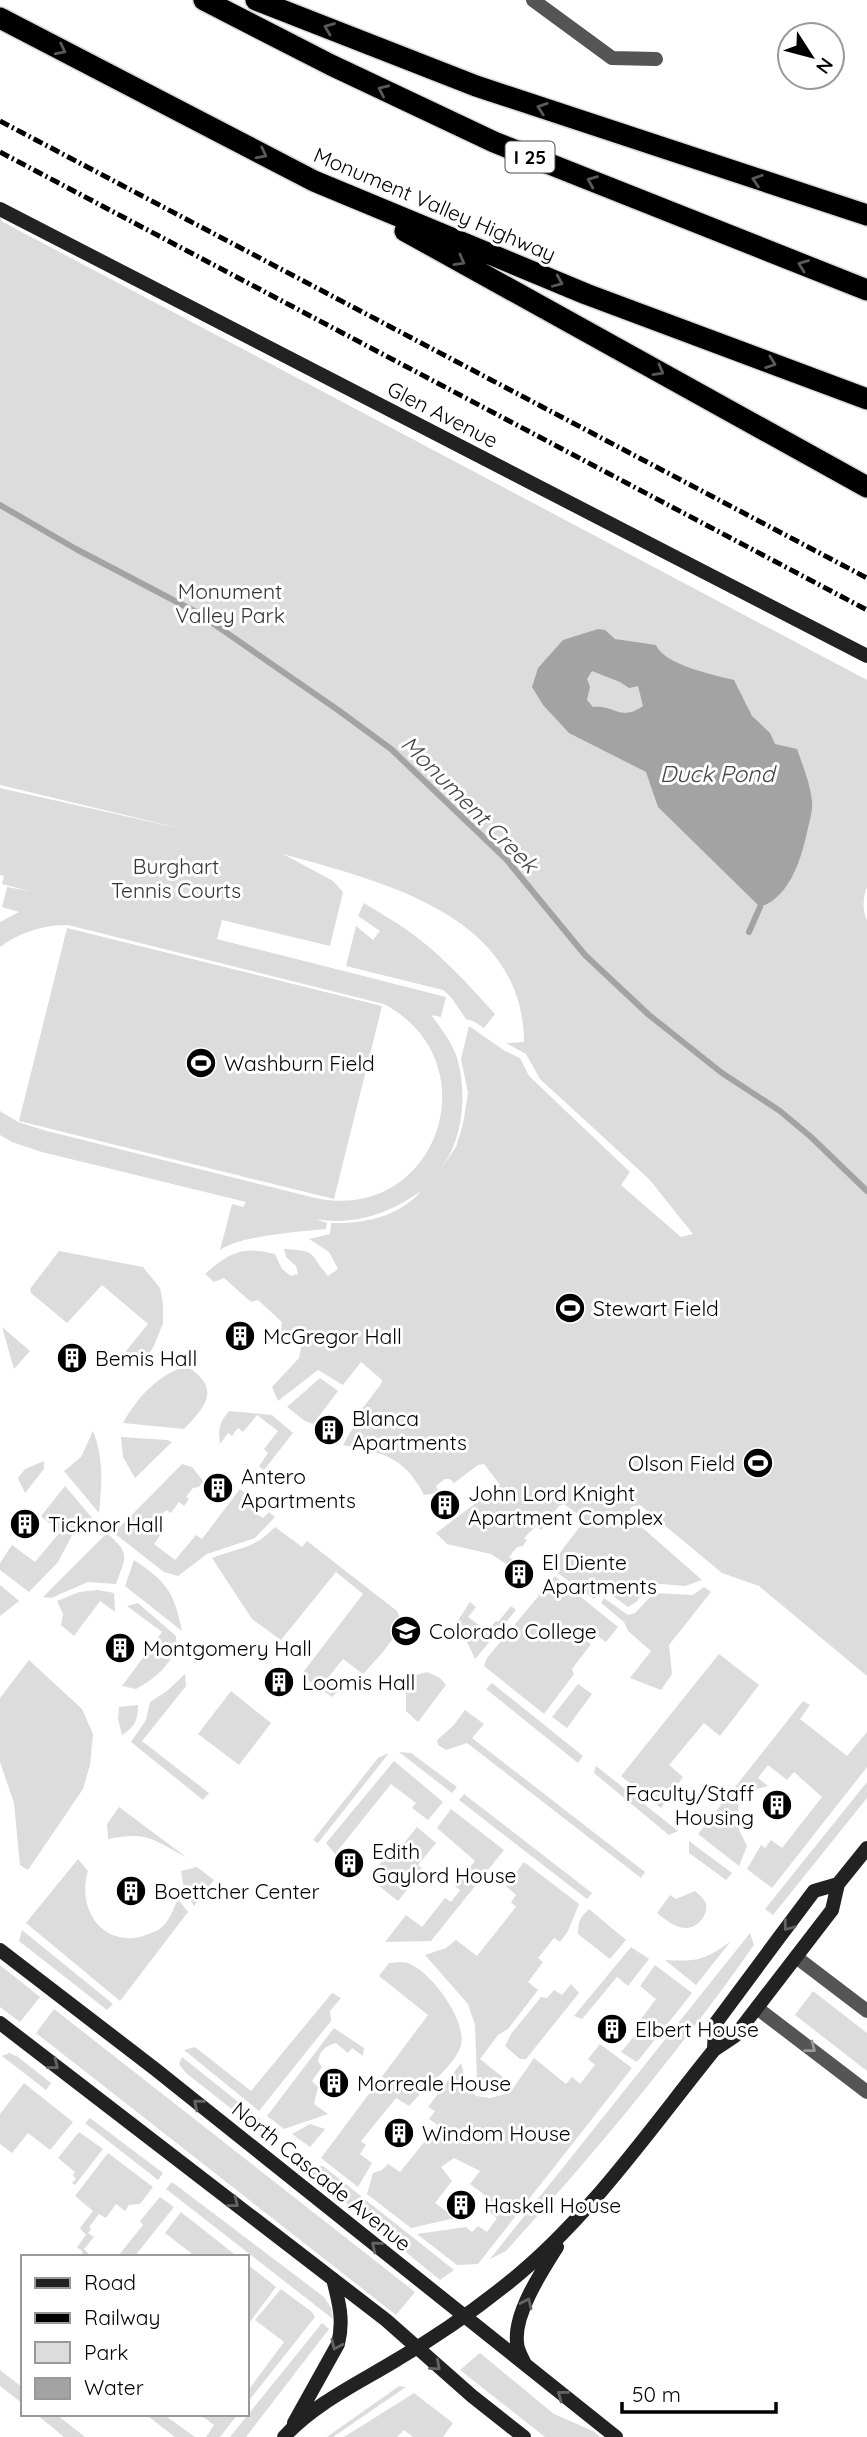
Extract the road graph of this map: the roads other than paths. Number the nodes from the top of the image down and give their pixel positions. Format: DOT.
graph roads {
  1 [pos="204,0"];
  2 [pos="256,0"];
  3 [pos="533,0"];
  4 [pos="0,18"];
  5 [pos="656,59"];
  6 [pos="314,181"];
  7 [pos="0,209"];
  8 [pos="867,215"];
  9 [pos="867,289"];
  10 [pos="867,399"];
  11 [pos="867,487"];
  12 [pos="867,656"];
  13 [pos="867,1848"];
  14 [pos="838,1884"];
  15 [pos="0,1950"];
  16 [pos="796,1957"];
  17 [pos="757,2008"];
  18 [pos="867,2011"];
  19 [pos="0,2023"];
  20 [pos="714,2050"];
  21 [pos="867,2092"];
  22 [pos="570,2227"];
  23 [pos="333,2279"];
  24 [pos="464,2317"];
  25 [pos="416,2348"];
  26 [pos="527,2367"];
  27 [pos="287,2433"];
  28 [pos="524,2437"];
  29 [pos="616,2437"];
  9 -- 1 [label="highway, I 25, one-way"];
  8 -- 2 [label="highway, one-way"];
  3 -- 5 [label="street"];
  4 -- 6 [label="highway, Monument Valley Highway, one-way"];
  6 -- 10 [label="highway, Monument Valley Highway, one-way"];
  6 -- 11 [label="highway, one-way"];
  7 -- 12 [label="main road, Glen Avenue"];
  13 -- 14 [label="main road"];
  14 -- 16 [label="main road"];
  14 -- 20 [label="main road, one-way"];
  24 -- 15 [label="main road, North Cascade Avenue, one-way"];
  16 -- 17 [label="main road"];
  16 -- 18 [label="street"];
  17 -- 20 [label="main road"];
  17 -- 21 [label="street, one-way"];
  19 -- 23 [label="main road, one-way"];
  20 -- 22 [label="main road"];
  22 -- 24 [label="main road"];
  26 -- 22 [label="main road, one-way"];
  23 -- 25 [label="main road"];
  23 -- 27 [label="main road, one-way"];
  24 -- 25 [label="main road"];
  24 -- 26 [label="main road, North Cascade Avenue"];
  25 -- 27 [label="main road"];
  25 -- 28 [label="main road, one-way"];
  29 -- 26 [label="main road, North Cascade Avenue, one-way"];
}
